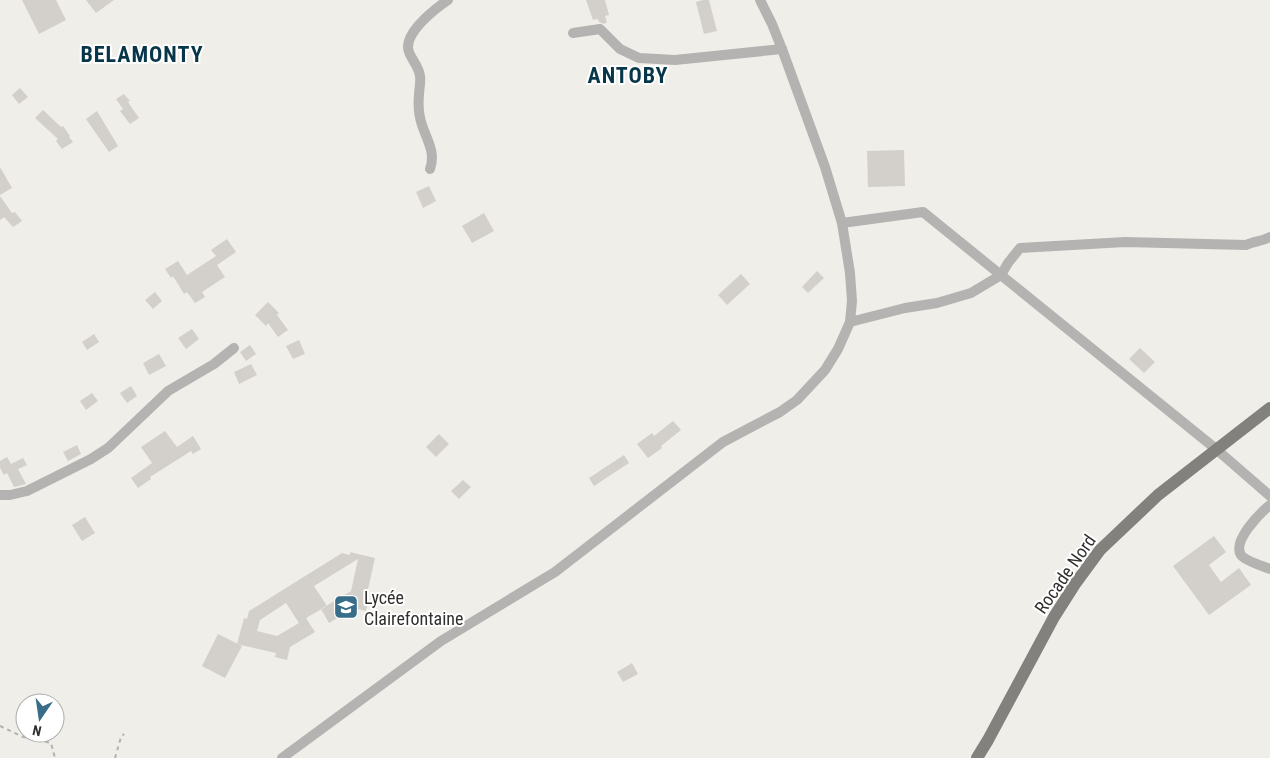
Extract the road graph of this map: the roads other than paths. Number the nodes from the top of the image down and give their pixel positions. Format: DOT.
graph roads {
  1 [pos="448,0"];
  2 [pos="760,0"];
  3 [pos="573,33"];
  4 [pos="782,49"];
  5 [pos="430,169"];
  6 [pos="842,223"];
  7 [pos="1270,238"];
  8 [pos="1001,275"];
  9 [pos="850,322"];
  10 [pos="234,348"];
  11 [pos="1270,408"];
  12 [pos="1216,449"];
  13 [pos="0,495"];
  14 [pos="1270,496"];
  15 [pos="1270,506"];
  16 [pos="1270,569"];
  17 [pos="282,758"];
  18 [pos="976,758"];
  1 -- 5 [label="street"];
  2 -- 4 [label="street"];
  3 -- 4 [label="street"];
  4 -- 6 [label="street"];
  6 -- 8 [label="street"];
  6 -- 9 [label="street"];
  7 -- 8 [label="street"];
  8 -- 9 [label="street"];
  8 -- 12 [label="street"];
  9 -- 17 [label="street"];
  10 -- 13 [label="street"];
  11 -- 12 [label="main road, Rocade Nord"];
  12 -- 14 [label="street"];
  12 -- 18 [label="main road, Rocade Nord"];
  15 -- 16 [label="street"];
}
